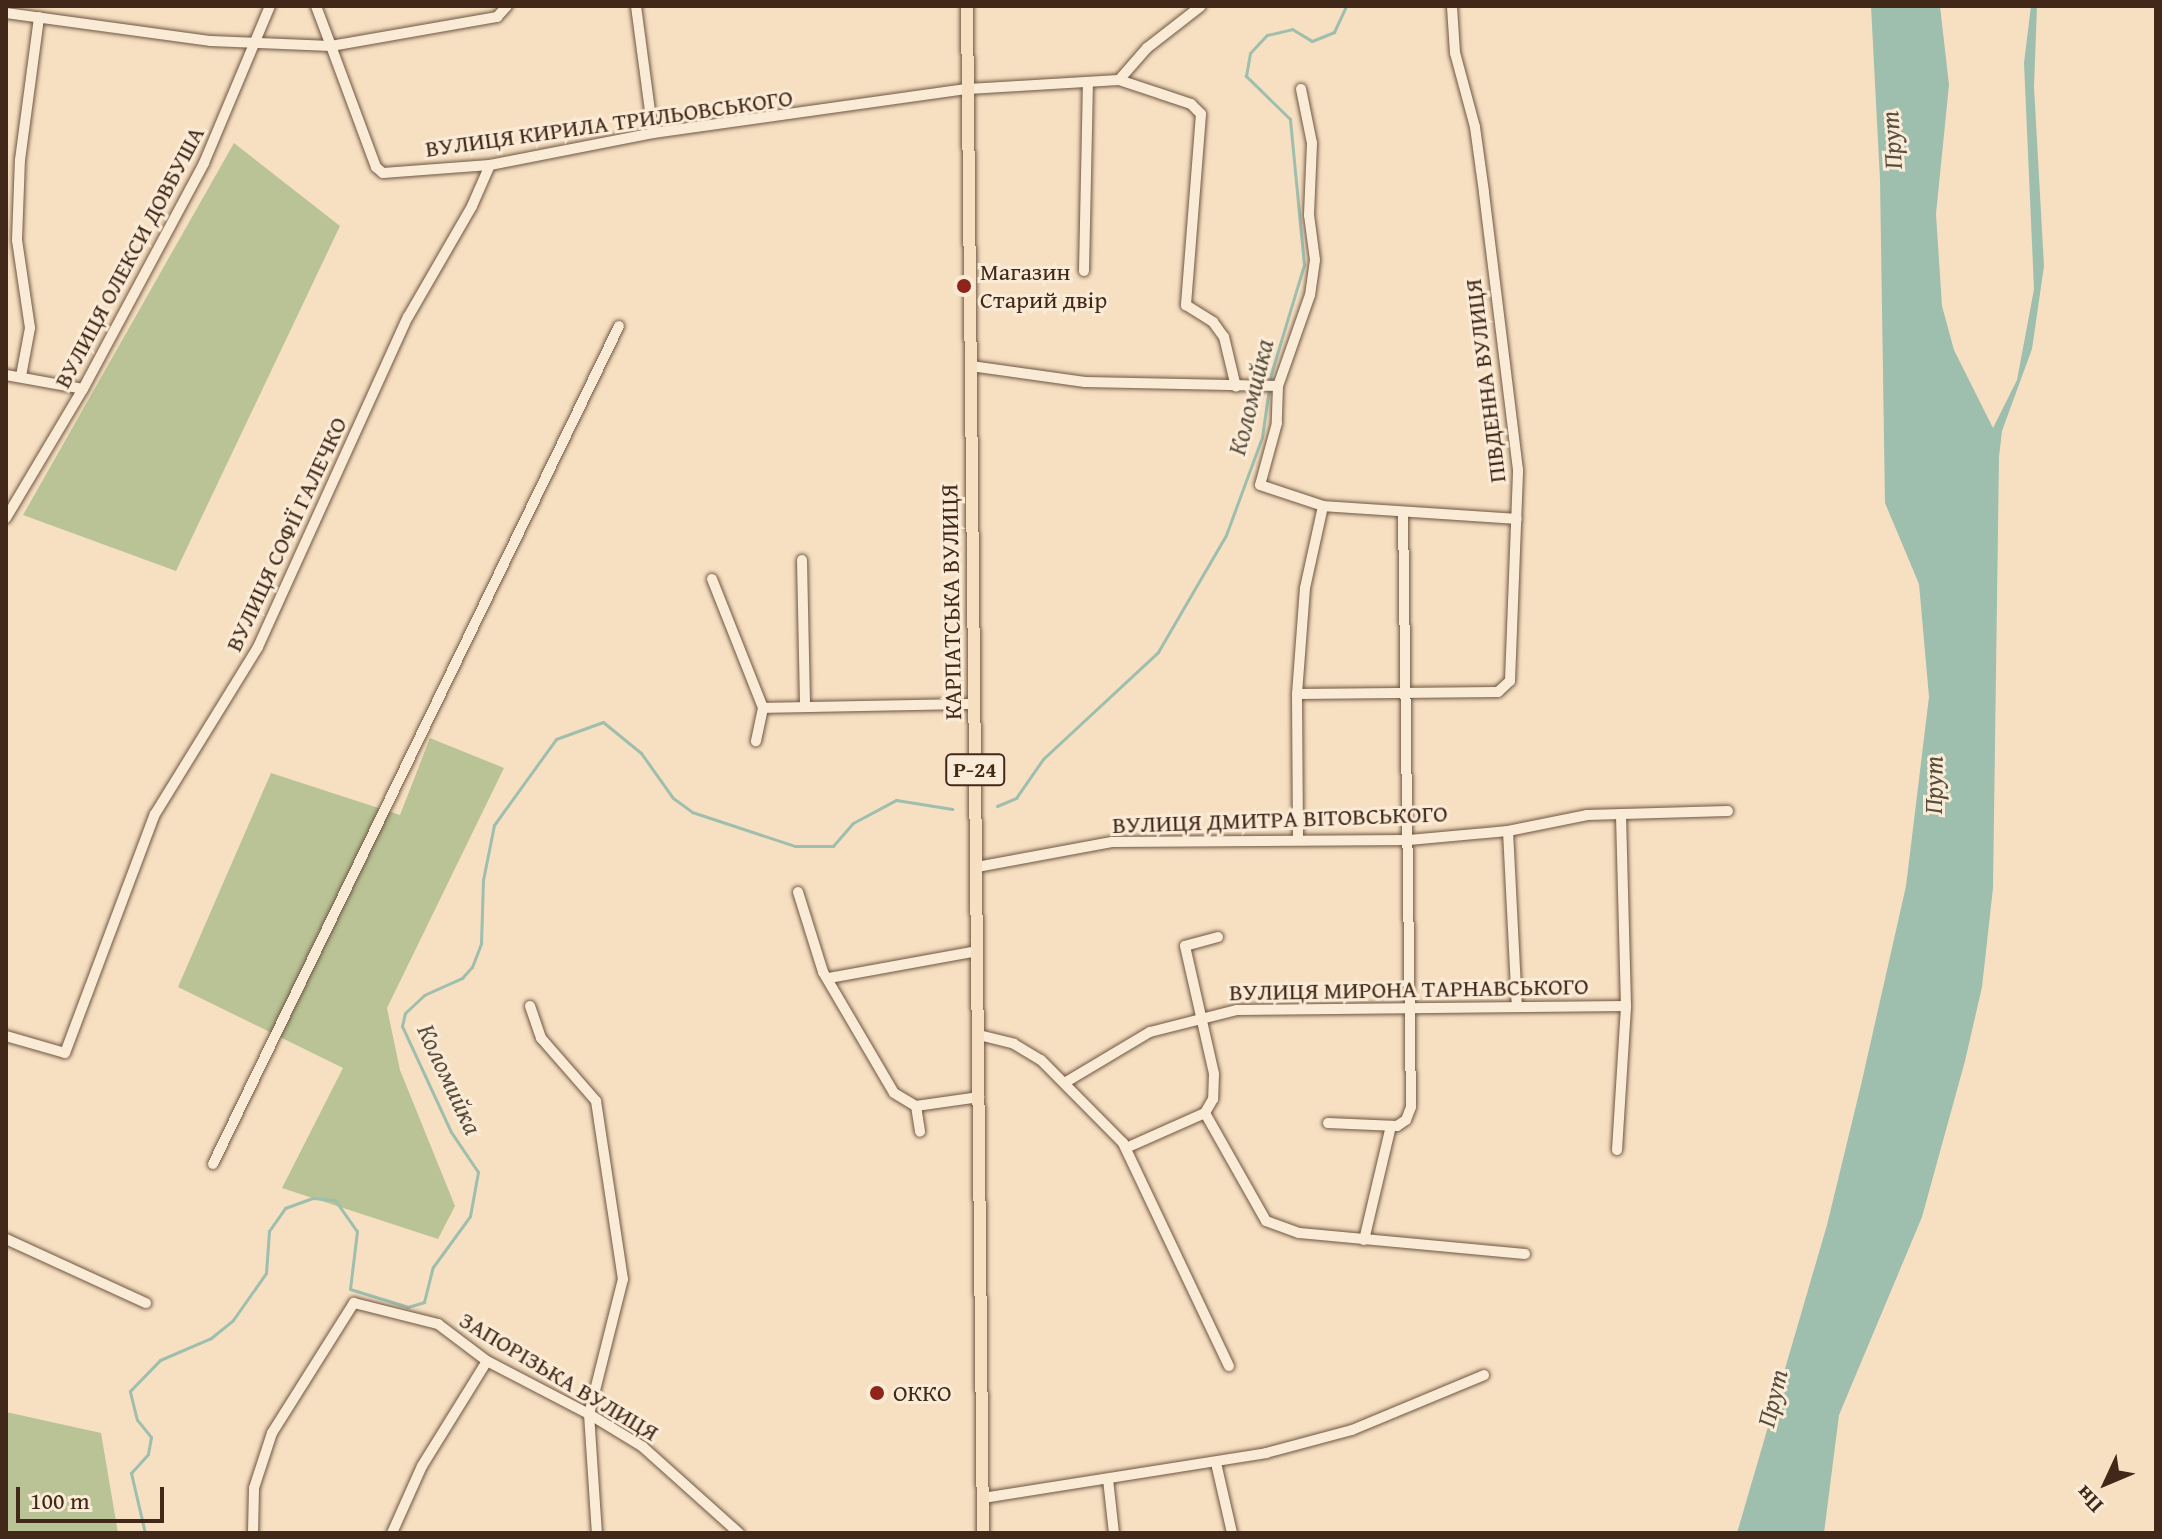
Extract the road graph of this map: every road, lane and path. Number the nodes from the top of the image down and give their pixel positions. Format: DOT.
graph roads {
  1 [pos="270,6"];
  2 [pos="316,6"];
  3 [pos="507,6"];
  4 [pos="636,6"];
  5 [pos="967,6"];
  6 [pos="1201,6"];
  7 [pos="1452,6"];
  8 [pos="6,13"];
  9 [pos="39,17"];
  10 [pos="257,45"];
  11 [pos="331,46"];
  12 [pos="1119,80"];
  13 [pos="1088,84"];
  14 [pos="968,89"];
  15 [pos="1301,89"];
  16 [pos="653,133"];
  17 [pos="490,165"];
  18 [pos="1084,271"];
  19 [pos="619,326"];
  20 [pos="971,366"];
  21 [pos="6,375"];
  22 [pos="21,376"];
  23 [pos="1273,386"];
  24 [pos="1236,387"];
  25 [pos="83,389"];
  26 [pos="1323,506"];
  27 [pos="1403,515"];
  28 [pos="6,518"];
  29 [pos="1517,519"];
  30 [pos="802,560"];
  31 [pos="712,579"];
  32 [pos="1297,694"];
  33 [pos="1406,696"];
  34 [pos="805,703"];
  35 [pos="974,704"];
  36 [pos="763,708"];
  37 [pos="756,741"];
  38 [pos="1728,811"];
  39 [pos="1621,814"];
  40 [pos="1508,831"];
  41 [pos="1298,838"];
  42 [pos="1409,840"];
  43 [pos="977,867"];
  44 [pos="798,892"];
  45 [pos="1218,937"];
  46 [pos="978,951"];
  47 [pos="829,978"];
  48 [pos="530,1006"];
  49 [pos="1517,1006"];
  50 [pos="1626,1006"];
  51 [pos="1411,1007"];
  52 [pos="1204,1016"];
  53 [pos="979,1035"];
  54 [pos="6,1036"];
  55 [pos="1066,1082"];
  56 [pos="979,1097"];
  57 [pos="916,1106"];
  58 [pos="1205,1113"];
  59 [pos="1328,1123"];
  60 [pos="1391,1126"];
  61 [pos="920,1132"];
  62 [pos="1126,1148"];
  63 [pos="1617,1150"];
  64 [pos="213,1164"];
  65 [pos="6,1239"];
  66 [pos="1364,1240"];
  67 [pos="1525,1254"];
  68 [pos="146,1303"];
  69 [pos="487,1361"];
  70 [pos="1229,1366"];
  71 [pos="1484,1375"];
  72 [pos="589,1414"];
  73 [pos="1216,1463"];
  74 [pos="1108,1479"];
  75 [pos="983,1498"];
  76 [pos="253,1533"];
  77 [pos="392,1533"];
  78 [pos="597,1533"];
  79 [pos="739,1533"];
  80 [pos="983,1533"];
  81 [pos="1114,1533"];
  82 [pos="1232,1533"];
  1 -- 10 [label="street, ВУЛИЦЯ ОЛЕКСИ ДОВБУША"];
  2 -- 11 [label="street"];
  3 -- 11 [label="street"];
  4 -- 16 [label="street"];
  5 -- 14 [label="main road, КАРПАТСЬКА ВУЛИЦЯ / Р-24"];
  6 -- 12 [label="street"];
  7 -- 29 [label="street, ПІВДЕННА ВУЛИЦЯ"];
  8 -- 9 [label="street"];
  9 -- 10 [label="street"];
  9 -- 22 [label="street"];
  10 -- 11 [label="street"];
  10 -- 25 [label="street, ВУЛИЦЯ ОЛЕКСИ ДОВБУША"];
  11 -- 17 [label="street, ВУЛИЦЯ КИРИЛА ТРИЛЬОВСЬКОГО"];
  12 -- 13 [label="street, ВУЛИЦЯ КИРИЛА ТРИЛЬОВСЬКОГО"];
  12 -- 24 [label="street"];
  13 -- 14 [label="street, ВУЛИЦЯ КИРИЛА ТРИЛЬОВСЬКОГО"];
  13 -- 18 [label="street"];
  14 -- 16 [label="street, ВУЛИЦЯ КИРИЛА ТРИЛЬОВСЬКОГО"];
  14 -- 20 [label="main road, КАРПАТСЬКА ВУЛИЦЯ / Р-24"];
  15 -- 23 [label="street"];
  16 -- 17 [label="street, ВУЛИЦЯ КИРИЛА ТРИЛЬОВСЬКОГО"];
  17 -- 54 [label="street, ВУЛИЦЯ СОФІЇ ГАЛЕЧКО"];
  19 -- 64 [label="street"];
  20 -- 24 [label="street"];
  20 -- 35 [label="main road, КАРПАТСЬКА ВУЛИЦЯ / Р-24"];
  21 -- 22 [label="street"];
  22 -- 25 [label="street"];
  23 -- 24 [label="street"];
  23 -- 26 [label="street"];
  25 -- 28 [label="street, ВУЛИЦЯ ОЛЕКСИ ДОВБУША"];
  26 -- 27 [label="street"];
  26 -- 32 [label="street"];
  27 -- 29 [label="street"];
  27 -- 33 [label="street"];
  29 -- 33 [label="street, ПІВДЕННА ВУЛИЦЯ"];
  30 -- 34 [label="street"];
  31 -- 36 [label="street"];
  32 -- 33 [label="street, ПІВДЕННА ВУЛИЦЯ"];
  32 -- 41 [label="street"];
  33 -- 42 [label="street"];
  34 -- 35 [label="street"];
  34 -- 36 [label="street"];
  35 -- 43 [label="main road, КАРПАТСЬКА ВУЛИЦЯ / Р-24"];
  36 -- 37 [label="street"];
  38 -- 39 [label="street, ВУЛИЦЯ ДМИТРА ВІТОВСЬКОГО"];
  39 -- 40 [label="street, ВУЛИЦЯ ДМИТРА ВІТОВСЬКОГО"];
  39 -- 50 [label="street"];
  40 -- 42 [label="street, ВУЛИЦЯ ДМИТРА ВІТОВСЬКОГО"];
  40 -- 49 [label="street"];
  41 -- 42 [label="street, ВУЛИЦЯ ДМИТРА ВІТОВСЬКОГО"];
  41 -- 43 [label="street, ВУЛИЦЯ ДМИТРА ВІТОВСЬКОГО"];
  42 -- 51 [label="street"];
  43 -- 46 [label="main road, КАРПАТСЬКА ВУЛИЦЯ / Р-24"];
  44 -- 47 [label="street"];
  45 -- 52 [label="street"];
  46 -- 47 [label="street"];
  46 -- 53 [label="main road, КАРПАТСЬКА ВУЛИЦЯ / Р-24"];
  47 -- 57 [label="street"];
  48 -- 72 [label="street"];
  49 -- 50 [label="street, ВУЛИЦЯ МИРОНА ТАРНАВСЬКОГО"];
  49 -- 51 [label="street, ВУЛИЦЯ МИРОНА ТАРНАВСЬКОГО"];
  50 -- 63 [label="street"];
  51 -- 52 [label="street, ВУЛИЦЯ МИРОНА ТАРНАВСЬКОГО"];
  51 -- 60 [label="street"];
  52 -- 55 [label="street, ВУЛИЦЯ МИРОНА ТАРНАВСЬКОГО"];
  52 -- 58 [label="street"];
  53 -- 55 [label="street"];
  53 -- 56 [label="main road, КАРПАТСЬКА ВУЛИЦЯ / Р-24"];
  55 -- 62 [label="street"];
  56 -- 57 [label="street"];
  56 -- 75 [label="main road, КАРПАТСЬКА ВУЛИЦЯ / Р-24"];
  57 -- 61 [label="street"];
  58 -- 62 [label="street"];
  58 -- 66 [label="street"];
  59 -- 60 [label="street"];
  60 -- 66 [label="street"];
  62 -- 70 [label="street"];
  65 -- 68 [label="street"];
  66 -- 67 [label="street"];
  69 -- 72 [label="street, ЗАПОРІЗЬКА ВУЛИЦЯ"];
  69 -- 76 [label="street, ЗАПОРІЗЬКА ВУЛИЦЯ"];
  69 -- 77 [label="street"];
  71 -- 73 [label="street"];
  72 -- 78 [label="street"];
  72 -- 79 [label="street, ЗАПОРІЗЬКА ВУЛИЦЯ"];
  73 -- 74 [label="street"];
  73 -- 82 [label="street"];
  74 -- 75 [label="street"];
  74 -- 81 [label="street"];
  75 -- 80 [label="main road, КАРПАТСЬКА ВУЛИЦЯ / Р-24"];
}
